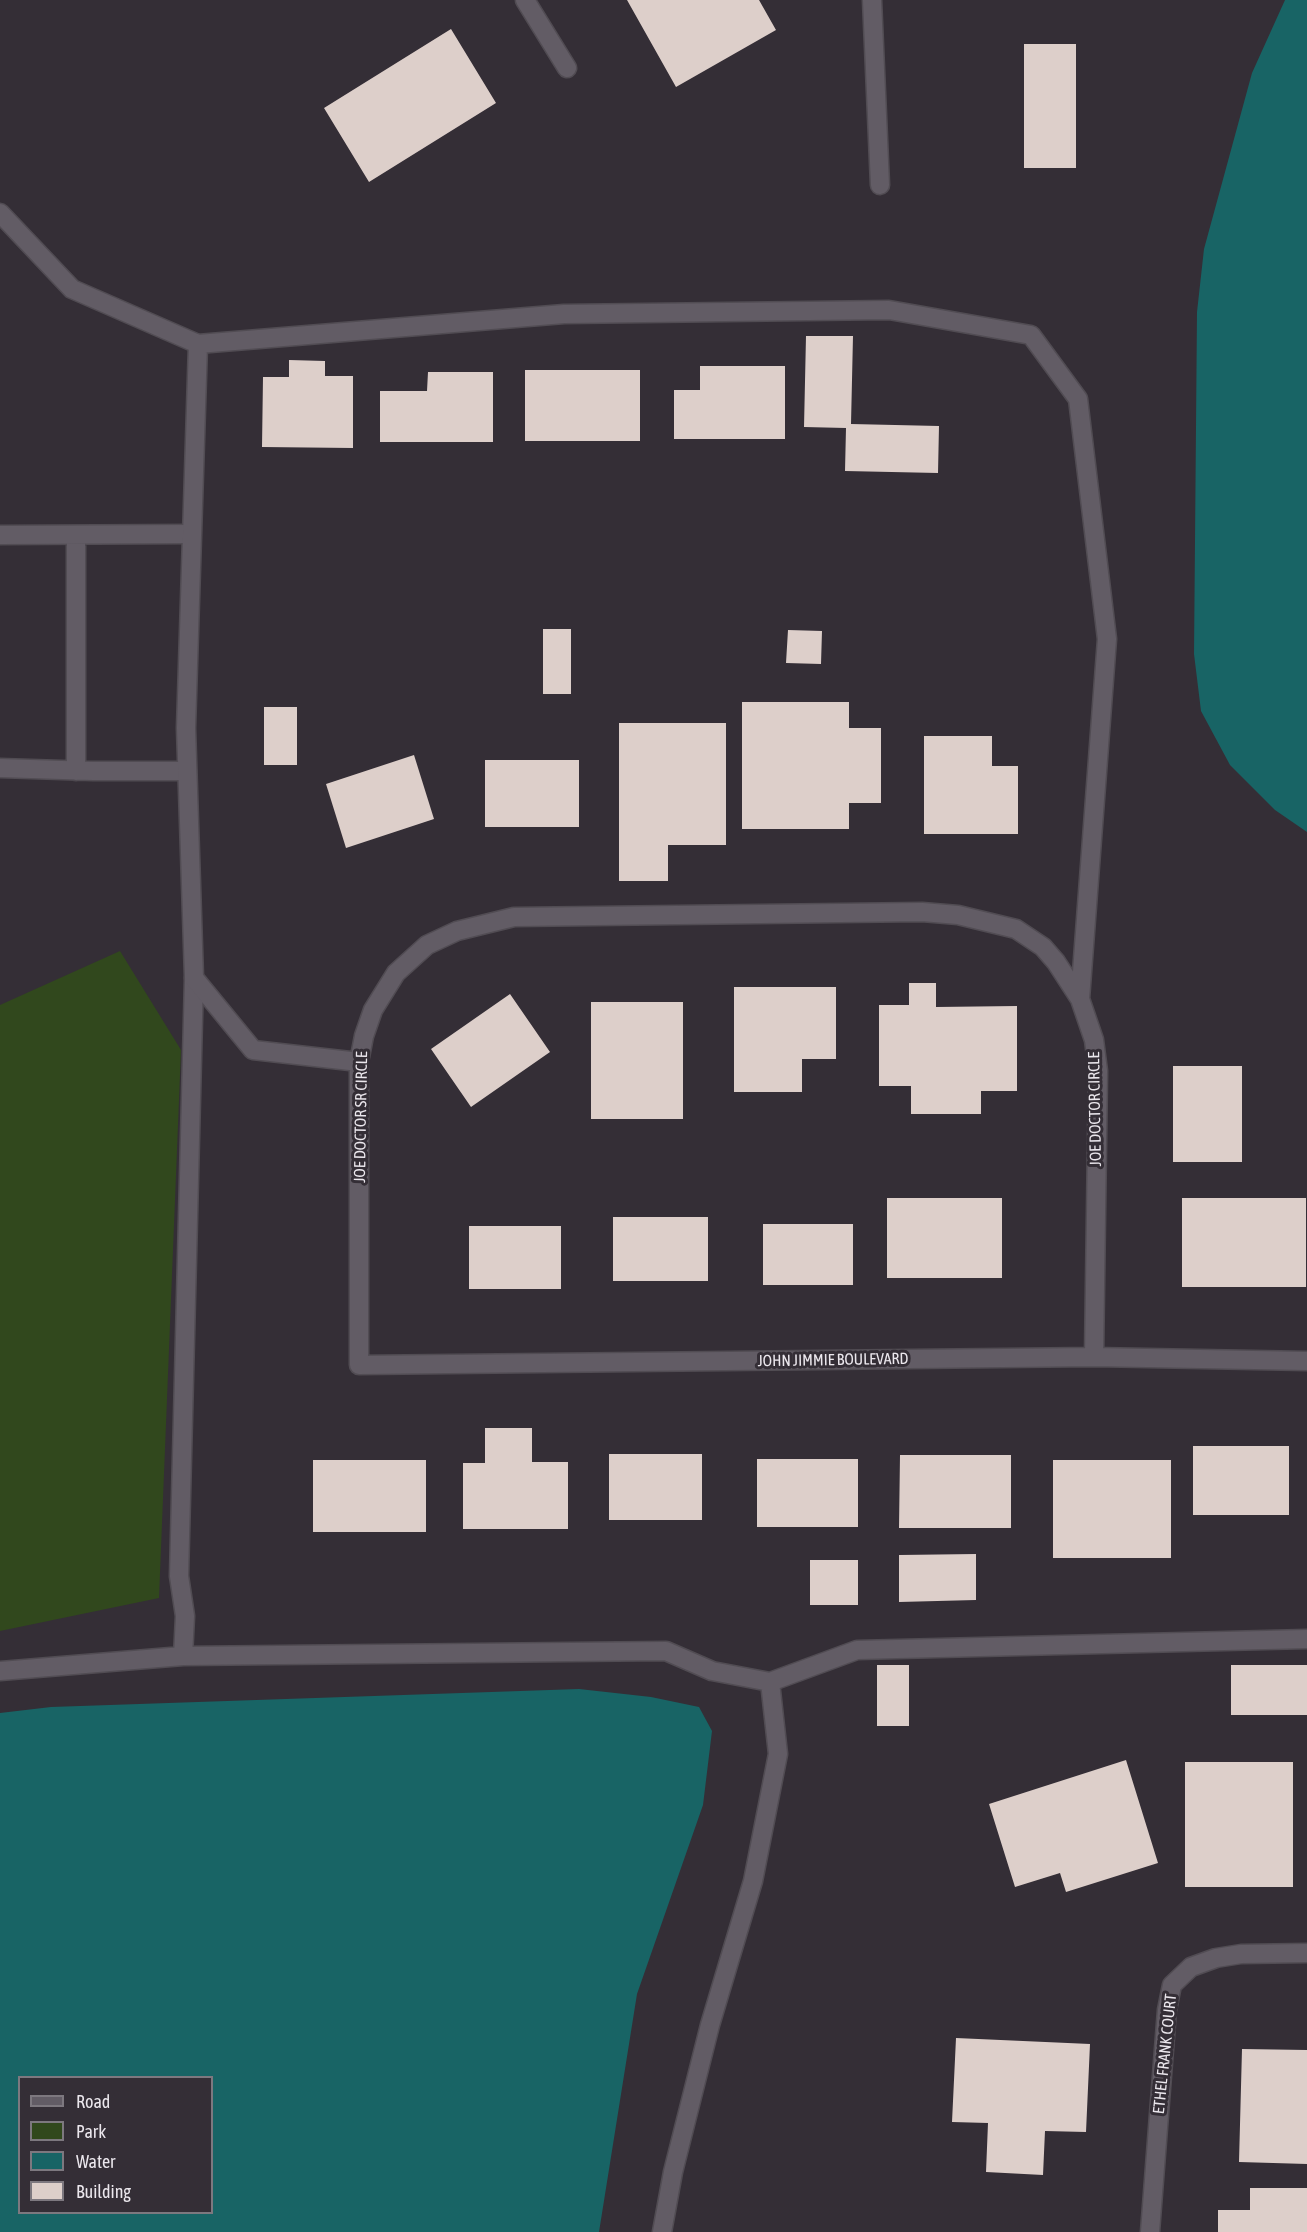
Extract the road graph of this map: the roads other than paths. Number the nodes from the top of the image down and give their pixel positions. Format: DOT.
graph roads {
  1 [pos="525,0"];
  2 [pos="872,0"];
  3 [pos="567,68"];
  4 [pos="880,185"];
  5 [pos="0,213"];
  6 [pos="198,344"];
  7 [pos="191,534"];
  8 [pos="0,535"];
  9 [pos="76,535"];
  10 [pos="0,768"];
  11 [pos="76,771"];
  12 [pos="187,771"];
  13 [pos="728,914"];
  14 [pos="195,978"];
  15 [pos="1080,999"];
  16 [pos="359,1062"];
  17 [pos="1094,1356"];
  18 [pos="1307,1361"];
  19 [pos="359,1365"];
  20 [pos="1307,1639"];
  21 [pos="183,1656"];
  22 [pos="0,1671"];
  23 [pos="770,1682"];
  24 [pos="1307,1953"];
  25 [pos="662,2232"];
  26 [pos="1150,2232"];
  1 -- 3 [label="street"];
  2 -- 4 [label="street"];
  5 -- 6 [label="street"];
  6 -- 7 [label="street"];
  6 -- 15 [label="street"];
  7 -- 9 [label="street"];
  7 -- 12 [label="street"];
  8 -- 9 [label="street"];
  9 -- 11 [label="street"];
  10 -- 11 [label="street"];
  11 -- 12 [label="street"];
  12 -- 14 [label="street"];
  13 -- 15 [label="street, JOE DOCTOR CIRCLE"];
  13 -- 16 [label="street, JOE DOCTOR SR CIRCLE"];
  14 -- 16 [label="street"];
  14 -- 21 [label="street"];
  15 -- 17 [label="street, JOE DOCTOR CIRCLE"];
  16 -- 19 [label="street, JOE DOCTOR SR CIRCLE"];
  17 -- 18 [label="street, JOHN JIMMIE BOULEVARD"];
  17 -- 19 [label="street, JOHN JIMMIE BOULEVARD"];
  20 -- 23 [label="street"];
  21 -- 22 [label="street"];
  21 -- 23 [label="street"];
  23 -- 25 [label="street"];
  24 -- 26 [label="street, ETHEL FRANK COURT"];
}
